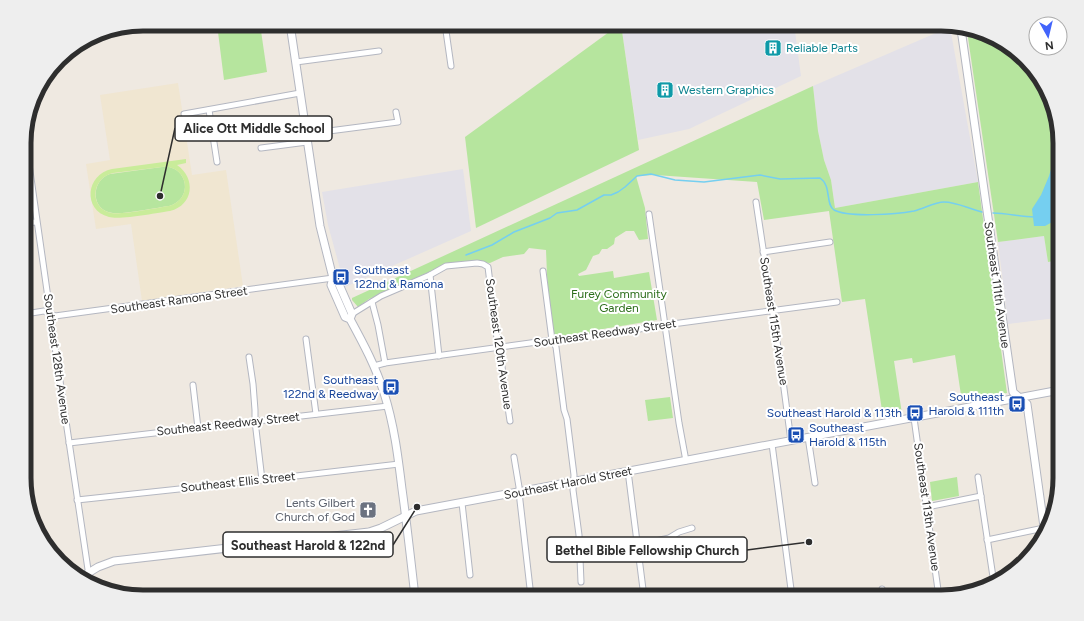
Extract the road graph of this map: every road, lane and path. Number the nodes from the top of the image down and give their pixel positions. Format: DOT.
graph roads {
  1 [pos="291,31"];
  2 [pos="446,31"];
  3 [pos="962,33"];
  4 [pos="379,51"];
  5 [pos="296,62"];
  6 [pos="451,66"];
  7 [pos="300,94"];
  8 [pos="209,110"];
  9 [pos="396,112"];
  10 [pos="184,114"];
  11 [pos="306,134"];
  12 [pos="307,142"];
  13 [pos="261,148"];
  14 [pos="217,162"];
  15 [pos="31,183"];
  16 [pos="756,202"];
  17 [pos="649,214"];
  18 [pos="36,222"];
  19 [pos="31,223"];
  20 [pos="830,242"];
  21 [pos="763,252"];
  22 [pos="542,271"];
  23 [pos="430,275"];
  24 [pos="333,278"];
  25 [pos="372,302"];
  26 [pos="837,302"];
  27 [pos="772,310"];
  28 [pos="31,313"];
  29 [pos="50,314"];
  30 [pos="351,316"];
  31 [pos="665,325"];
  32 [pos="306,338"];
  33 [pos="552,340"];
  34 [pos="498,347"];
  35 [pos="439,356"];
  36 [pos="249,357"];
  37 [pos="385,363"];
  38 [pos="374,366"];
  39 [pos="193,385"];
  40 [pos="1053,391"];
  41 [pos="1020,398"];
  42 [pos="388,406"];
  43 [pos="316,414"];
  44 [pos="914,418"];
  45 [pos="255,421"];
  46 [pos="510,421"];
  47 [pos="198,428"];
  48 [pos="808,438"];
  49 [pos="790,441"];
  50 [pos="69,443"];
  51 [pos="772,444"];
  52 [pos="514,457"];
  53 [pos="686,460"];
  54 [pos="399,464"];
  55 [pos="628,471"];
  56 [pos="978,477"];
  57 [pos="262,480"];
  58 [pos="574,482"];
  59 [pos="815,483"];
  60 [pos="519,492"];
  61 [pos="981,496"];
  62 [pos="77,500"];
  63 [pos="462,503"];
  64 [pos="927,507"];
  65 [pos="406,516"];
  66 [pos="1044,522"];
  67 [pos="692,528"];
  68 [pos="1039,532"];
  69 [pos="987,540"];
  70 [pos="638,545"];
  71 [pos="88,573"];
  72 [pos="470,575"];
  73 [pos="993,577"];
  74 [pos="581,582"];
  75 [pos="414,590"];
  76 [pos="530,590"];
  77 [pos="643,590"];
  78 [pos="791,590"];
  79 [pos="938,590"];
  1 -- 5 [label="street"];
  2 -- 6 [label="street"];
  3 -- 41 [label="street, Southeast 111th Avenue"];
  4 -- 5 [label="street"];
  5 -- 7 [label="street"];
  7 -- 8 [label="street"];
  7 -- 11 [label="street"];
  8 -- 10 [label="street"];
  8 -- 14 [label="street"];
  9 -- 11 [label="street"];
  11 -- 12 [label="street"];
  12 -- 13 [label="street"];
  12 -- 24 [label="street"];
  15 -- 18 [label="street, Southeast 128th Avenue"];
  16 -- 21 [label="street, Southeast 115th Avenue"];
  17 -- 31 [label="street"];
  18 -- 19 [label="street"];
  18 -- 29 [label="street, Southeast 128th Avenue"];
  20 -- 21 [label="street"];
  21 -- 27 [label="street, Southeast 115th Avenue"];
  22 -- 33 [label="street"];
  23 -- 25 [label="street"];
  23 -- 34 [label="street, Southeast 120th Avenue"];
  23 -- 35 [label="street"];
  24 -- 29 [label="street, Southeast Ramona Street"];
  24 -- 30 [label="street"];
  25 -- 30 [label="street"];
  25 -- 37 [label="street"];
  26 -- 27 [label="street, Southeast Reedway Street"];
  27 -- 31 [label="street, Southeast Reedway Street"];
  27 -- 49 [label="street, Southeast 115th Avenue"];
  28 -- 29 [label="street, Southeast Ramona Street"];
  29 -- 50 [label="street, Southeast 128th Avenue"];
  30 -- 38 [label="street"];
  31 -- 33 [label="street, Southeast Reedway Street"];
  31 -- 53 [label="street"];
  32 -- 43 [label="street"];
  33 -- 34 [label="street, Southeast Reedway Street"];
  33 -- 58 [label="street"];
  34 -- 35 [label="street, Southeast Reedway Street"];
  34 -- 46 [label="street, Southeast 120th Avenue"];
  35 -- 37 [label="street, Southeast Reedway Street"];
  36 -- 45 [label="street"];
  37 -- 38 [label="street, Southeast Reedway Street"];
  38 -- 42 [label="street"];
  39 -- 47 [label="street"];
  40 -- 41 [label="street, Southeast Harold Street"];
  41 -- 44 [label="street, Southeast Harold Street"];
  41 -- 66 [label="street, Southeast 111th Avenue"];
  42 -- 43 [label="street, Southeast Reedway Street"];
  42 -- 54 [label="street"];
  43 -- 45 [label="street, Southeast Reedway Street"];
  44 -- 48 [label="street, Southeast Harold Street"];
  44 -- 64 [label="street, Southeast 113th Avenue"];
  45 -- 47 [label="street, Southeast Reedway Street"];
  45 -- 57 [label="street"];
  47 -- 50 [label="street, Southeast Reedway Street"];
  48 -- 49 [label="street, Southeast Harold Street"];
  48 -- 59 [label="street"];
  49 -- 51 [label="street, Southeast Harold Street"];
  50 -- 62 [label="street, Southeast 128th Avenue"];
  51 -- 53 [label="street, Southeast Harold Street"];
  51 -- 78 [label="street"];
  52 -- 60 [label="street"];
  53 -- 55 [label="street, Southeast Harold Street"];
  54 -- 57 [label="street, Southeast Ellis Street"];
  54 -- 65 [label="street"];
  55 -- 58 [label="street, Southeast Harold Street"];
  55 -- 70 [label="street"];
  56 -- 61 [label="street"];
  57 -- 62 [label="street, Southeast Ellis Street"];
  58 -- 60 [label="street, Southeast Harold Street"];
  58 -- 74 [label="street"];
  60 -- 63 [label="street, Southeast Harold Street"];
  60 -- 76 [label="street"];
  61 -- 64 [label="street"];
  61 -- 69 [label="street"];
  62 -- 71 [label="street, Southeast 128th Avenue"];
  63 -- 65 [label="street, Southeast Harold Street"];
  63 -- 72 [label="street"];
  64 -- 79 [label="street, Southeast 113th Avenue"];
  65 -- 71 [label="street, Southeast Harold Street"];
  65 -- 75 [label="street"];
  67 -- 70 [label="street"];
  68 -- 69 [label="street"];
  69 -- 73 [label="street"];
  70 -- 77 [label="street"];
}
